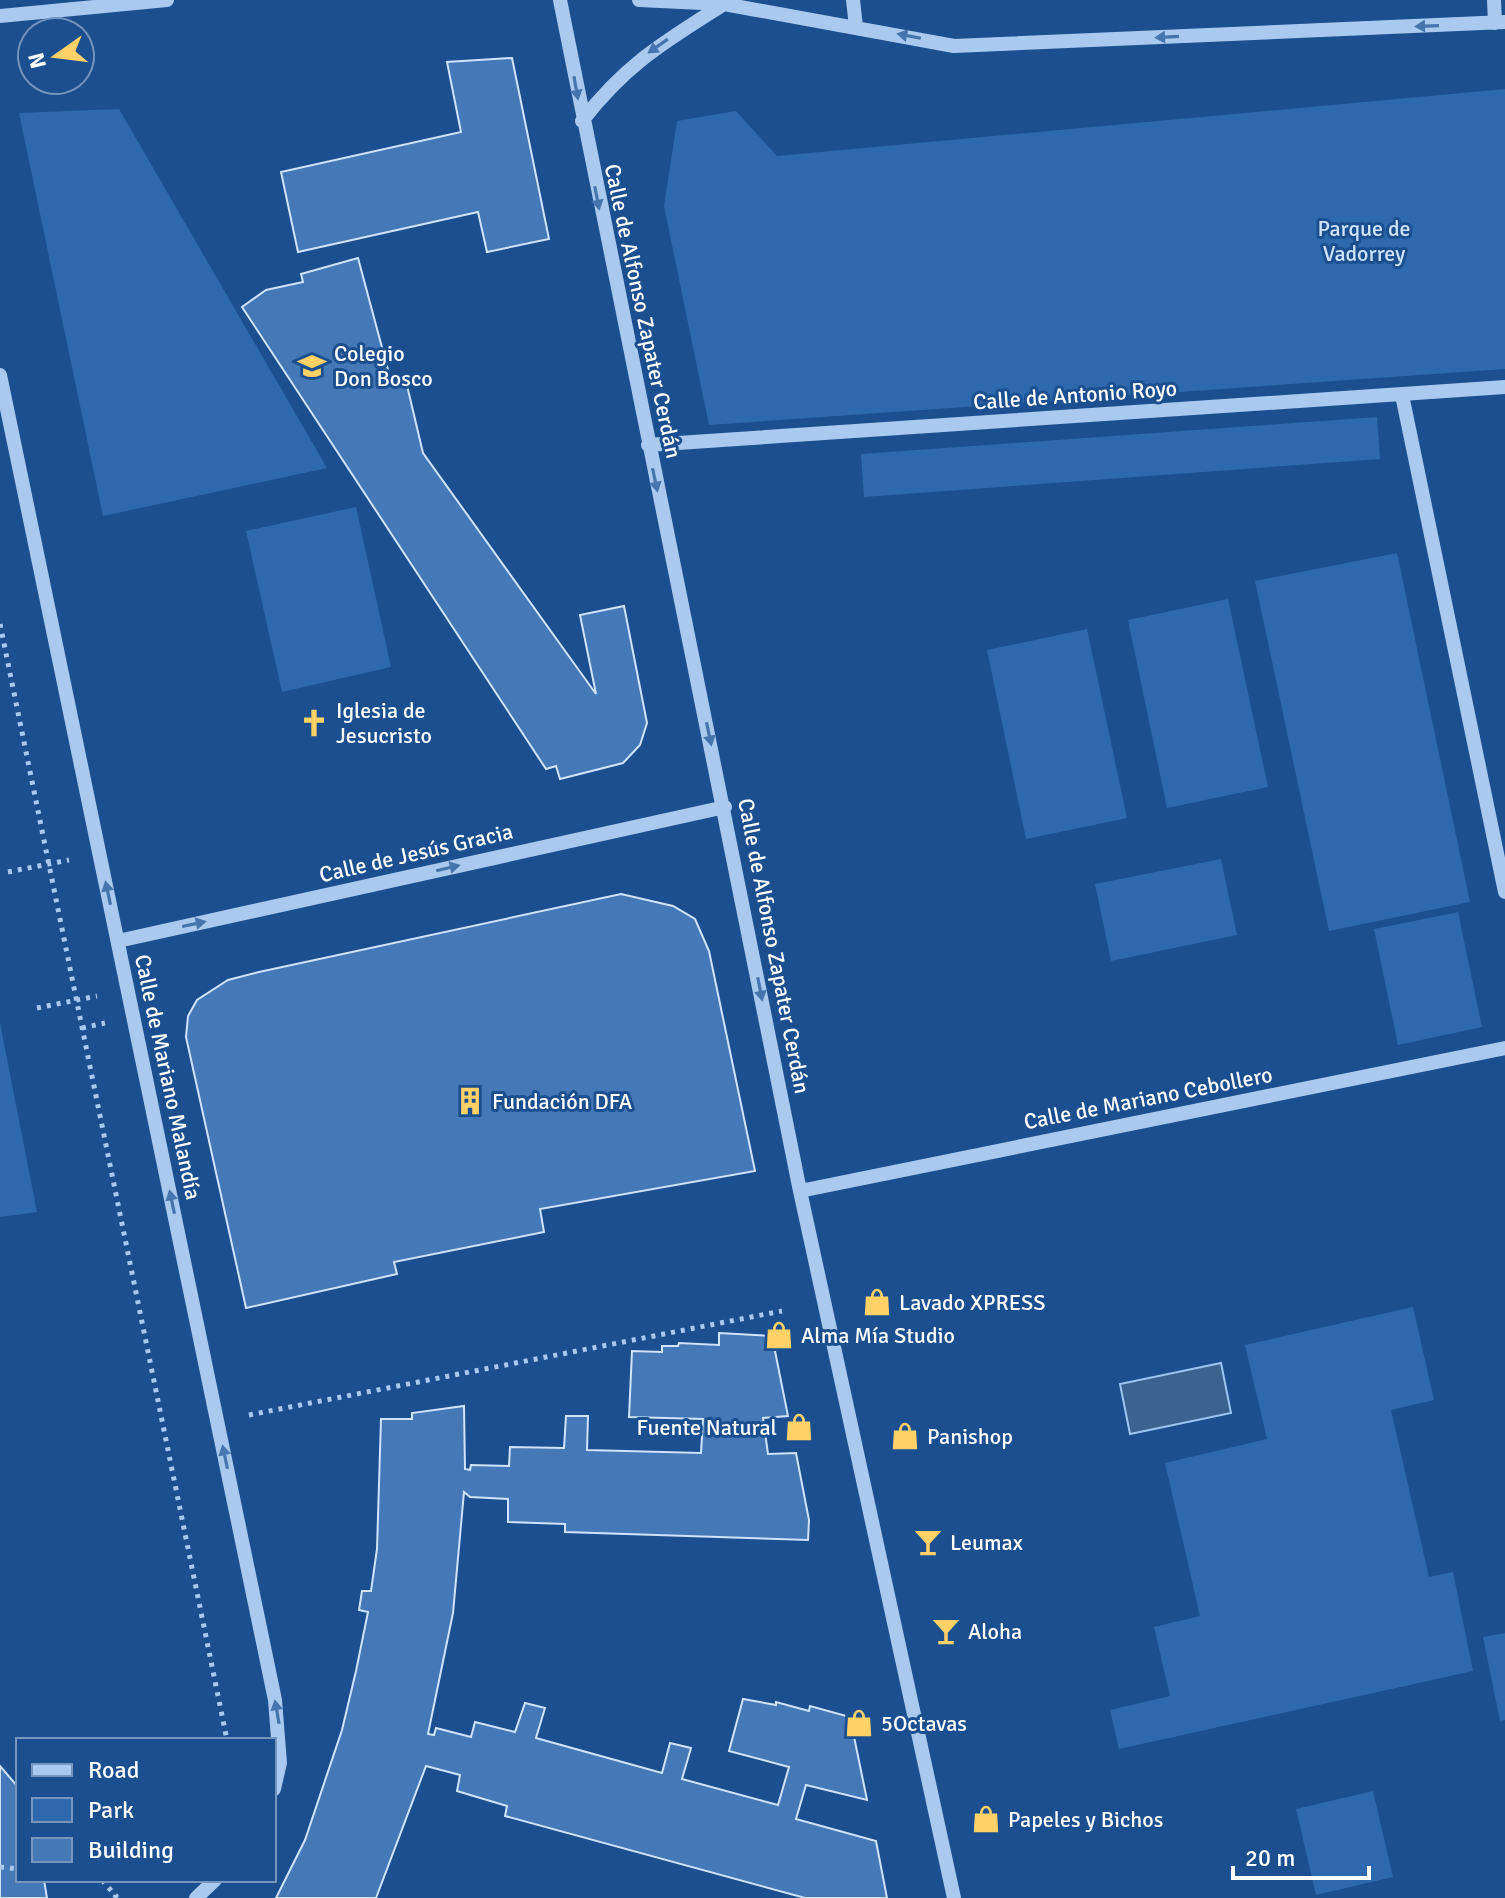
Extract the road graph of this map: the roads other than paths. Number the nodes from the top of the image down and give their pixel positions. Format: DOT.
graph roads {
  1 [pos="167,0"];
  2 [pos="560,0"];
  3 [pos="639,0"];
  4 [pos="853,0"];
  5 [pos="1494,0"];
  6 [pos="720,2"];
  7 [pos="0,16"];
  8 [pos="1500,22"];
  9 [pos="856,27"];
  10 [pos="582,121"];
  11 [pos="0,375"];
  12 [pos="1505,387"];
  13 [pos="1402,395"];
  14 [pos="3,408"];
  15 [pos="648,445"];
  16 [pos="725,807"];
  17 [pos="1505,892"];
  18 [pos="118,941"];
  19 [pos="1505,1048"];
  20 [pos="800,1191"];
  21 [pos="276,1780"];
  22 [pos="213,1882"];
  23 [pos="196,1898"];
  24 [pos="954,1898"];
  1 -- 7 [label="street"];
  2 -- 10 [label="street, Calle de Alfonso Zapater Cerdán, one-way"];
  3 -- 6 [label="street"];
  4 -- 9 [label="street"];
  5 -- 8 [label="street"];
  6 -- 9 [label="street"];
  6 -- 10 [label="street, one-way"];
  8 -- 9 [label="street, one-way"];
  10 -- 15 [label="street, Calle de Alfonso Zapater Cerdán, one-way"];
  11 -- 14 [label="street, Calle de Mariano Malandía"];
  12 -- 13 [label="street, Calle de Antonio Royo"];
  13 -- 15 [label="street, Calle de Antonio Royo"];
  13 -- 17 [label="street"];
  18 -- 14 [label="street, Calle de Mariano Malandía, one-way"];
  15 -- 16 [label="street, Calle de Alfonso Zapater Cerdán, one-way"];
  18 -- 16 [label="street, Calle de Jesús Gracia, one-way"];
  16 -- 20 [label="street, Calle de Alfonso Zapater Cerdán, one-way"];
  21 -- 18 [label="street, Calle de Mariano Malandía, one-way"];
  19 -- 20 [label="street, Calle de Mariano Cebollero"];
  20 -- 24 [label="street, Calle de Alfonso Zapater Cerdán"];
  22 -- 23 [label="street"];
}
